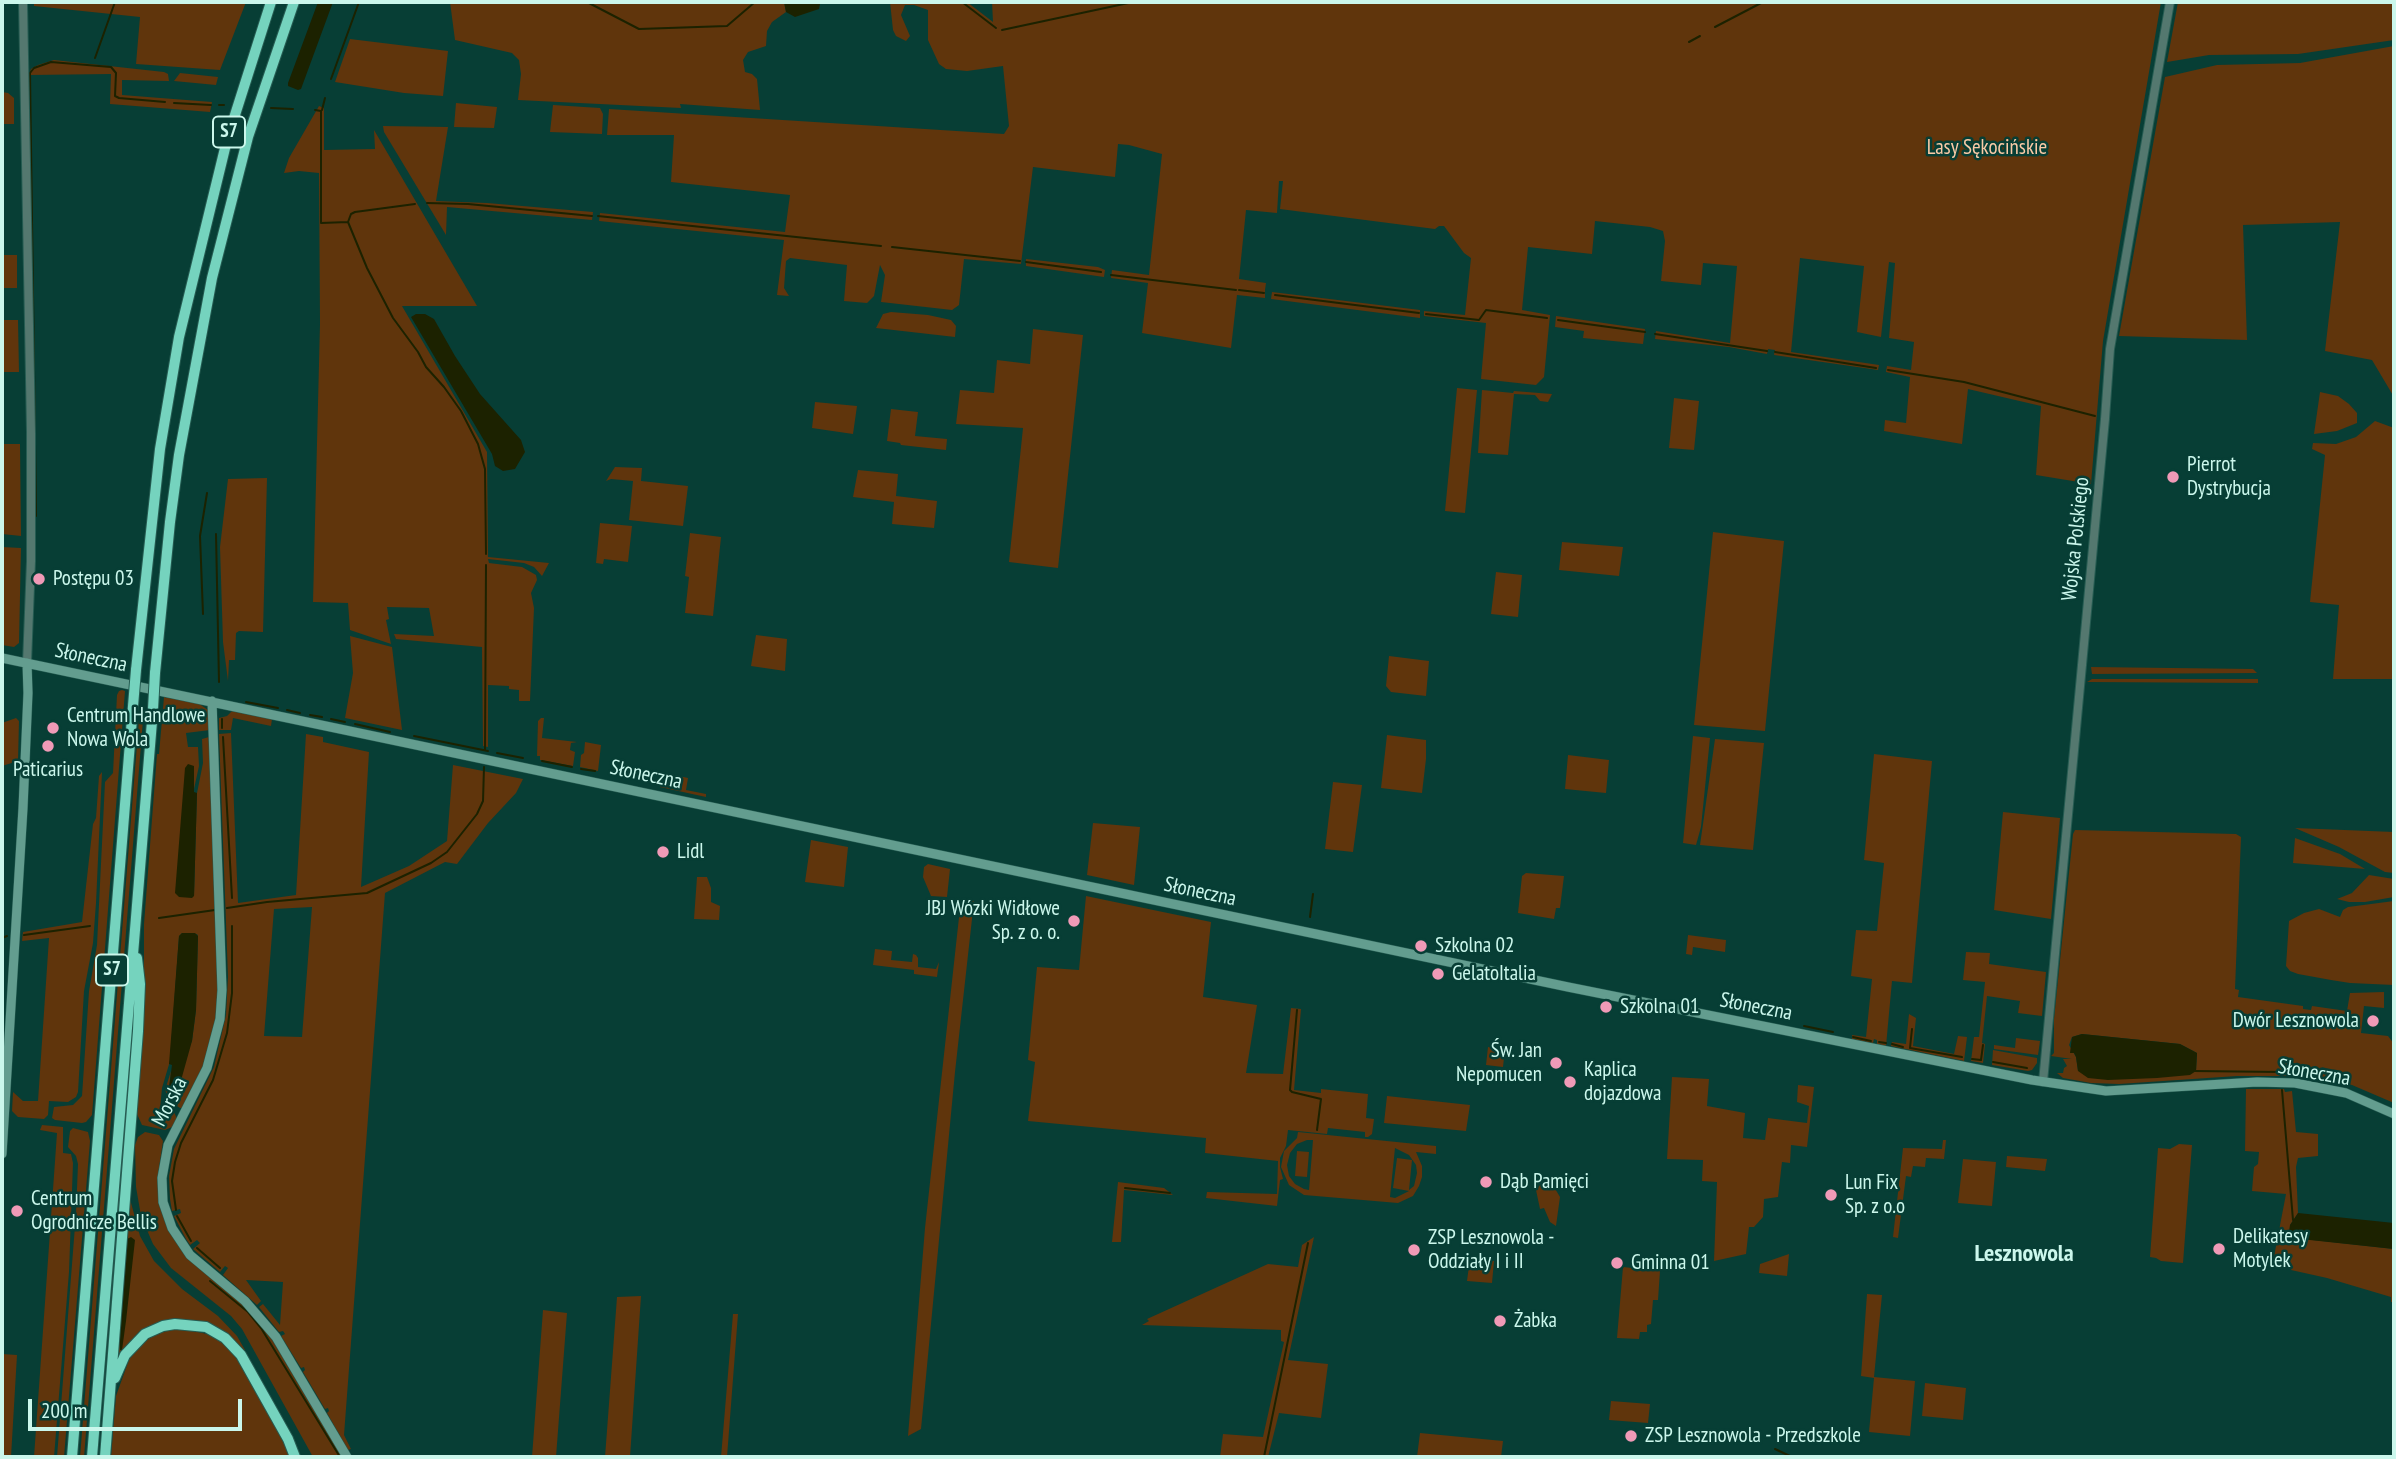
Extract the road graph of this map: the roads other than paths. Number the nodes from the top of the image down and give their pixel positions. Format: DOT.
graph roads {
  1 [pos="23,2"];
  2 [pos="271,2"];
  3 [pos="294,2"];
  4 [pos="2170,2"];
  5 [pos="2,658"];
  6 [pos="27,663"];
  7 [pos="212,701"];
  8 [pos="134,934"];
  9 [pos="2043,1083"];
  10 [pos="2394,1114"];
  11 [pos="2,1154"];
  12 [pos="110,1391"];
  13 [pos="72,1457"];
  14 [pos="92,1457"];
  15 [pos="105,1457"];
  16 [pos="295,1457"];
  17 [pos="347,1457"];
  1 -- 6 [label="street"];
  2 -- 13 [label="highway, S7, bridge"];
  3 -- 8 [label="highway, S7, bridge"];
  4 -- 9 [label="street, Wojska Polskiego"];
  5 -- 6 [label="main road, Słoneczna"];
  6 -- 7 [label="main road, Słoneczna"];
  6 -- 11 [label="main road"];
  7 -- 9 [label="main road, Słoneczna"];
  7 -- 17 [label="main road, Morska"];
  8 -- 12 [label="highway"];
  8 -- 14 [label="highway, S7"];
  9 -- 10 [label="main road, Słoneczna"];
  12 -- 15 [label="highway"];
  12 -- 16 [label="highway"];
}
